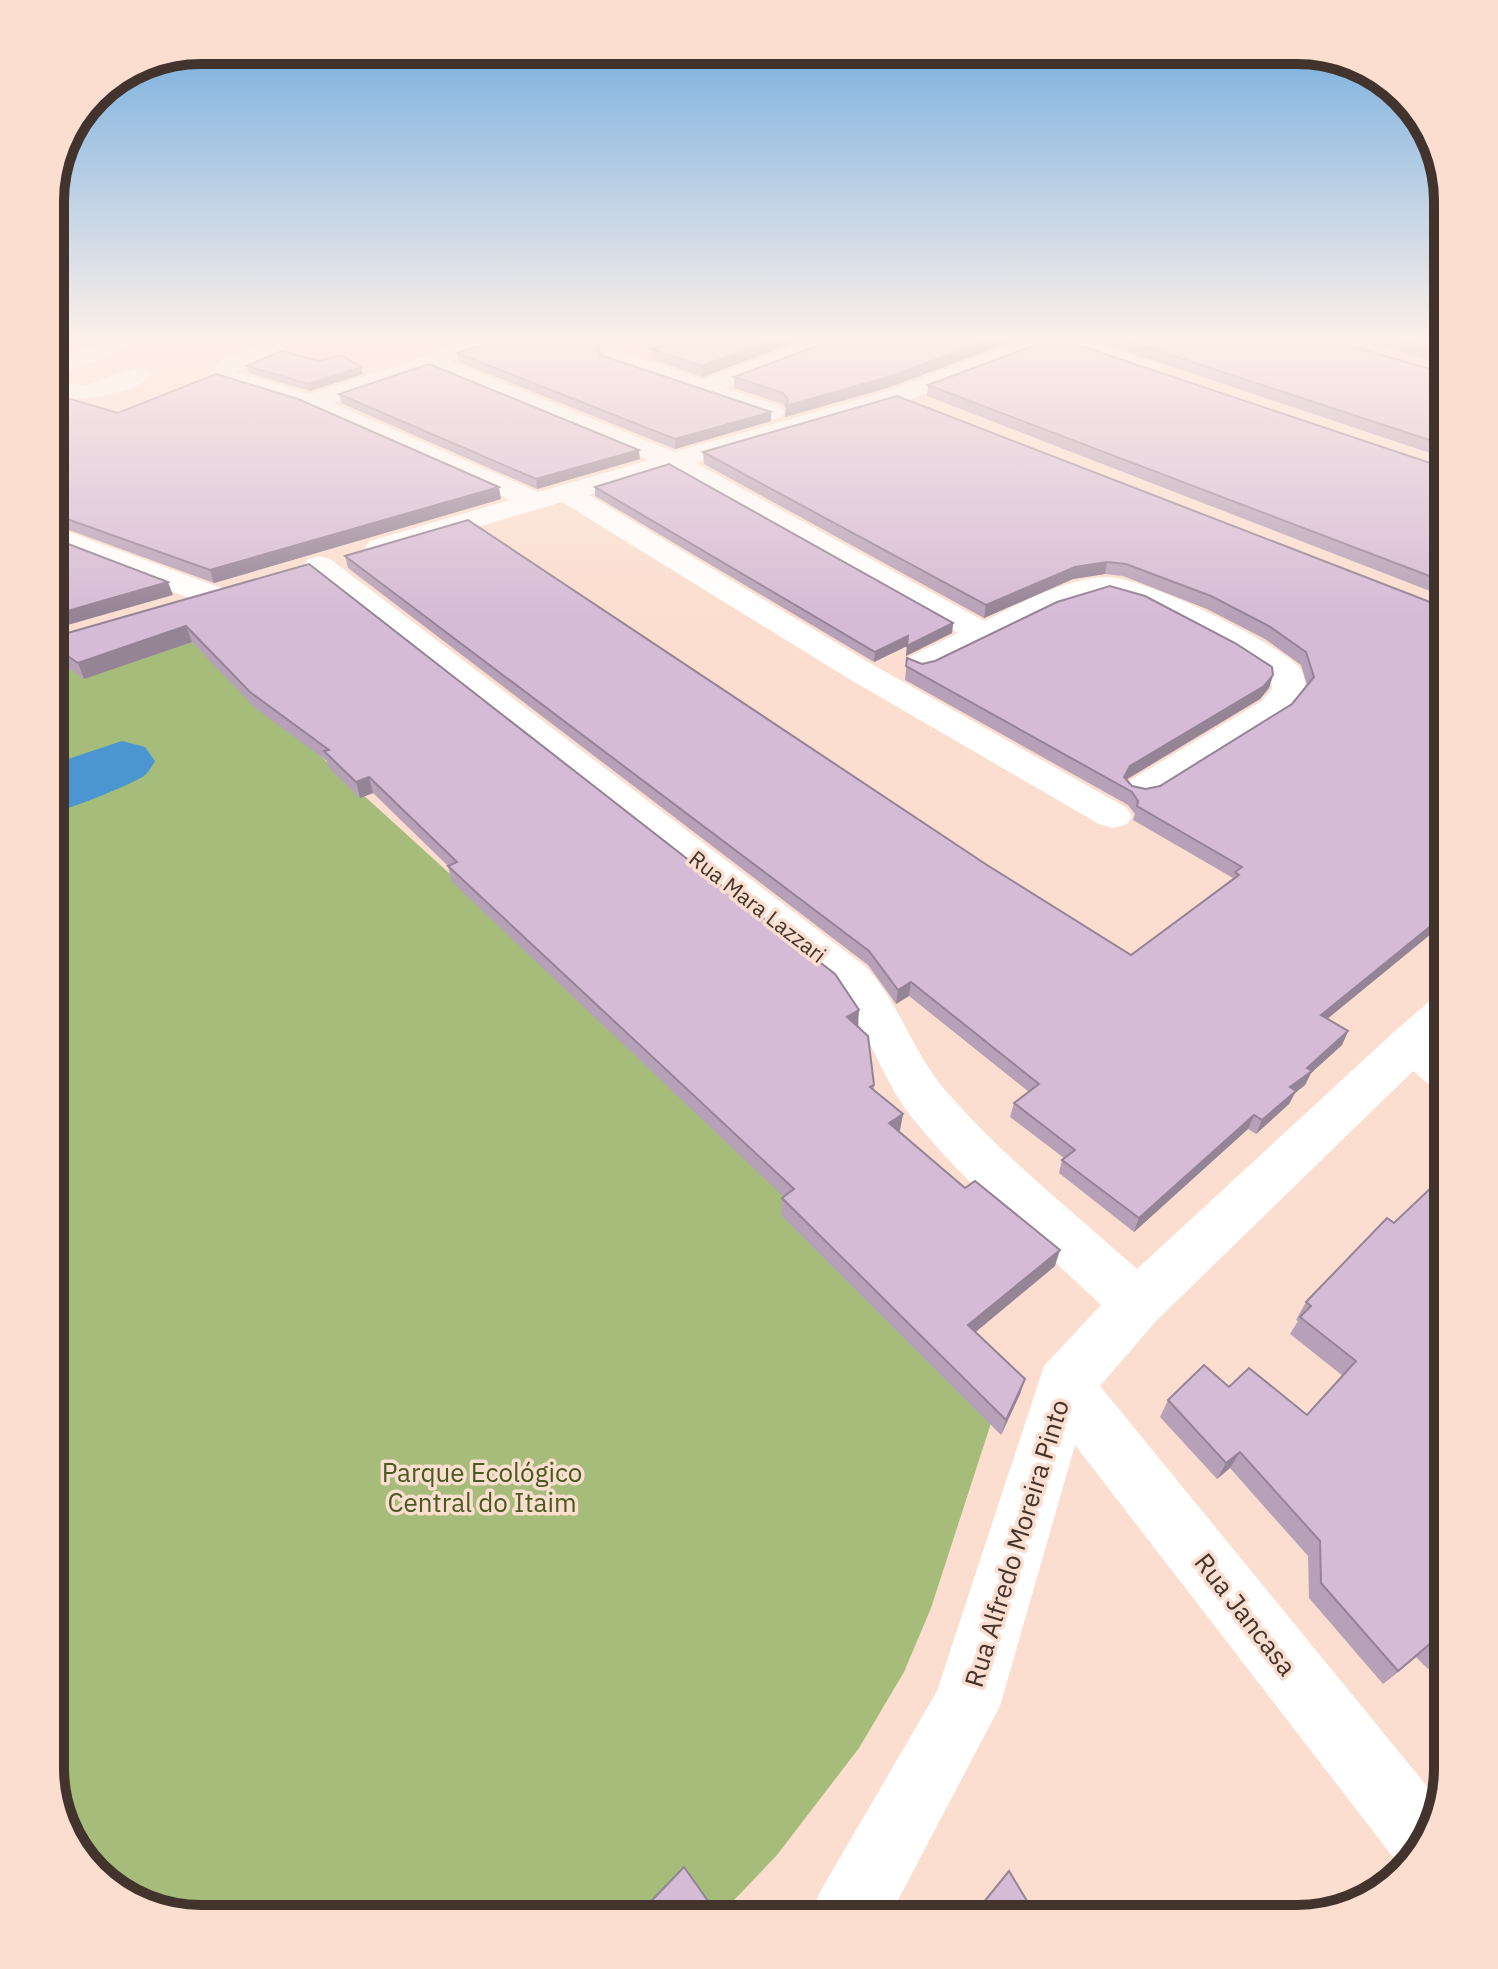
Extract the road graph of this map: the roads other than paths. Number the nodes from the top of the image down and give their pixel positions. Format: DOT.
graph roads {
  1 [pos="390,433"];
  2 [pos="605,433"];
  3 [pos="744,433"];
  4 [pos="671,460"];
  5 [pos="548,495"];
  6 [pos="64,539"];
  7 [pos="243,587"];
  8 [pos="213,596"];
  9 [pos="169,609"];
  10 [pos="984,634"];
  11 [pos="921,664"];
  12 [pos="1142,789"];
  13 [pos="1113,816"];
  14 [pos="1434,1044"];
  15 [pos="1137,1304"];
  16 [pos="1064,1385"];
  17 [pos="1418,1832"];
  18 [pos="855,1905"];
  1 -- 5 [label="street"];
  2 -- 4 [label="street"];
  3 -- 4 [label="street"];
  4 -- 5 [label="street"];
  4 -- 10 [label="street"];
  5 -- 13 [label="street"];
  5 -- 15 [label="street, Rua Mara Lazzari"];
  6 -- 8 [label="street"];
  7 -- 8 [label="street"];
  8 -- 9 [label="street"];
  10 -- 11 [label="street"];
  10 -- 12 [label="street"];
  14 -- 15 [label="street, Rua Alfredo Moreira Pinto"];
  15 -- 16 [label="street, Rua Alfredo Moreira Pinto"];
  16 -- 17 [label="street, Rua Jancasa"];
  16 -- 18 [label="street, Rua Alfredo Moreira Pinto"];
}
